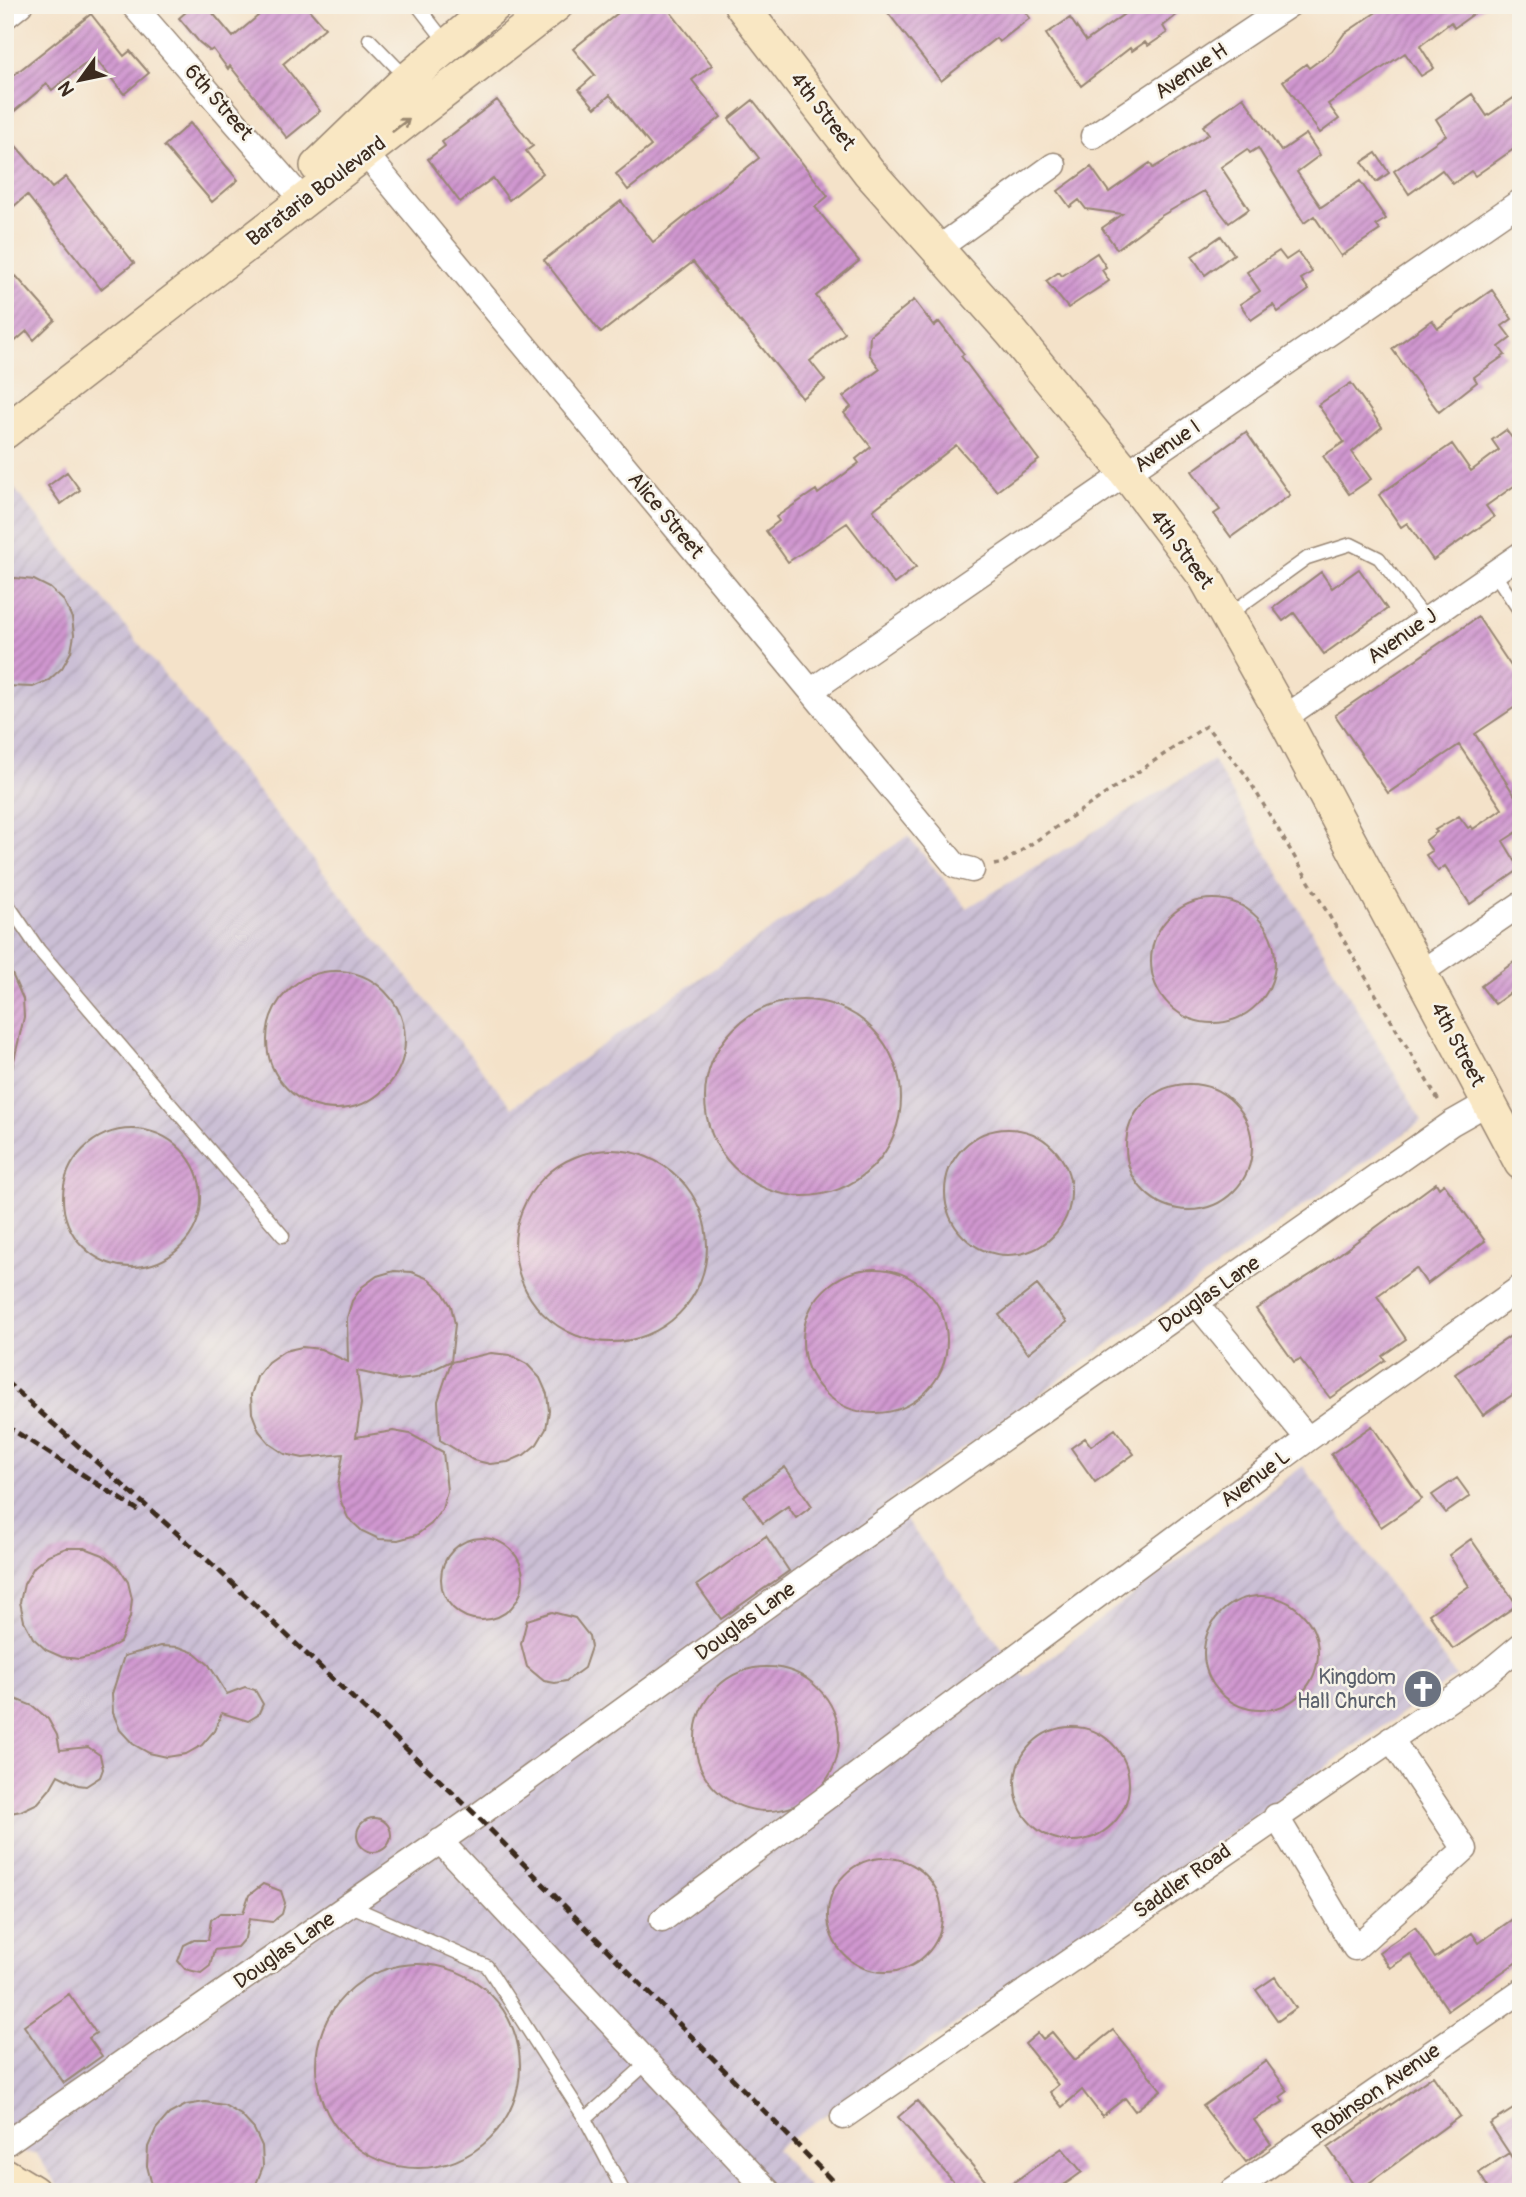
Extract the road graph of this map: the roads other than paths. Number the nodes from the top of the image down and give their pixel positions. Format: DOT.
graph roads {
  1 [pos="20,5"];
  2 [pos="134,5"];
  3 [pos="417,5"];
  4 [pos="495,5"];
  5 [pos="556,5"];
  6 [pos="741,5"];
  7 [pos="1289,5"];
  8 [pos="5,17"];
  9 [pos="369,38"];
  10 [pos="448,46"];
  11 [pos="409,79"];
  12 [pos="1093,136"];
  13 [pos="365,153"];
  14 [pos="1054,165"];
  15 [pos="298,193"];
  16 [pos="1521,201"];
  17 [pos="936,250"];
  18 [pos="5,432"];
  19 [pos="1127,474"];
  20 [pos="1521,554"];
  21 [pos="1494,573"];
  22 [pos="1521,613"];
  23 [pos="1227,615"];
  24 [pos="1426,619"];
  25 [pos="811,690"];
  26 [pos="1284,718"];
  27 [pos="972,870"];
  28 [pos="5,900"];
  29 [pos="1521,904"];
  30 [pos="1420,973"];
  31 [pos="1489,1102"];
  32 [pos="1521,1163"];
  33 [pos="283,1236"];
  34 [pos="1521,1287"];
  35 [pos="1196,1303"];
  36 [pos="1308,1439"];
  37 [pos="1521,1645"];
  38 [pos="1391,1739"];
  39 [pos="1276,1816"];
  40 [pos="440,1841"];
  41 [pos="348,1905"];
  42 [pos="662,1920"];
  43 [pos="1521,1991"];
  44 [pos="648,2063"];
  45 [pos="843,2117"];
  46 [pos="585,2119"];
  47 [pos="5,2144"];
  48 [pos="5,2175"];
  49 [pos="33,2192"];
  50 [pos="624,2192"];
  51 [pos="769,2192"];
  52 [pos="1231,2192"];
  1 -- 8 [label="street"];
  2 -- 15 [label="street, 6th Street"];
  3 -- 10 [label="lane"];
  4 -- 10 [label="main road, Barataria Boulevard"];
  13 -- 5 [label="main road, Barataria Boulevard, one-way"];
  6 -- 17 [label="main road, 4th Street"];
  7 -- 12 [label="street, Avenue H"];
  9 -- 11 [label="lane"];
  10 -- 11 [label="main road, Barataria Boulevard"];
  11 -- 15 [label="main road, Barataria Boulevard"];
  13 -- 15 [label="main road, Barataria Boulevard"];
  13 -- 25 [label="street, Alice Street"];
  14 -- 17 [label="street"];
  15 -- 18 [label="main road, Barataria Boulevard"];
  16 -- 19 [label="street, Avenue I"];
  17 -- 19 [label="main road, 4th Street"];
  19 -- 23 [label="main road, 4th Street"];
  19 -- 25 [label="street, Avenue I"];
  20 -- 21 [label="street, Avenue J"];
  21 -- 22 [label="lane"];
  21 -- 24 [label="street, Avenue J"];
  23 -- 24 [label="lane"];
  23 -- 26 [label="main road, 4th Street"];
  24 -- 26 [label="street, Avenue J"];
  25 -- 27 [label="street, Alice Street"];
  26 -- 30 [label="main road, 4th Street"];
  28 -- 33 [label="lane"];
  29 -- 30 [label="street"];
  30 -- 31 [label="main road, 4th Street"];
  31 -- 32 [label="main road, 4th Street"];
  31 -- 35 [label="street, Douglas Lane"];
  34 -- 36 [label="street, Avenue L"];
  35 -- 36 [label="street"];
  35 -- 40 [label="street, Douglas Lane"];
  36 -- 42 [label="street, Avenue L"];
  37 -- 38 [label="street, Saddler Road"];
  38 -- 39 [label="street, Saddler Road"];
  38 -- 39 [label="street"];
  39 -- 45 [label="street, Saddler Road"];
  40 -- 41 [label="street, Douglas Lane"];
  40 -- 44 [label="street"];
  41 -- 46 [label="lane"];
  41 -- 47 [label="street, Douglas Lane"];
  43 -- 52 [label="street, Robinson Avenue"];
  44 -- 46 [label="lane"];
  44 -- 51 [label="street"];
  46 -- 50 [label="lane"];
  48 -- 49 [label="main road"];
}
